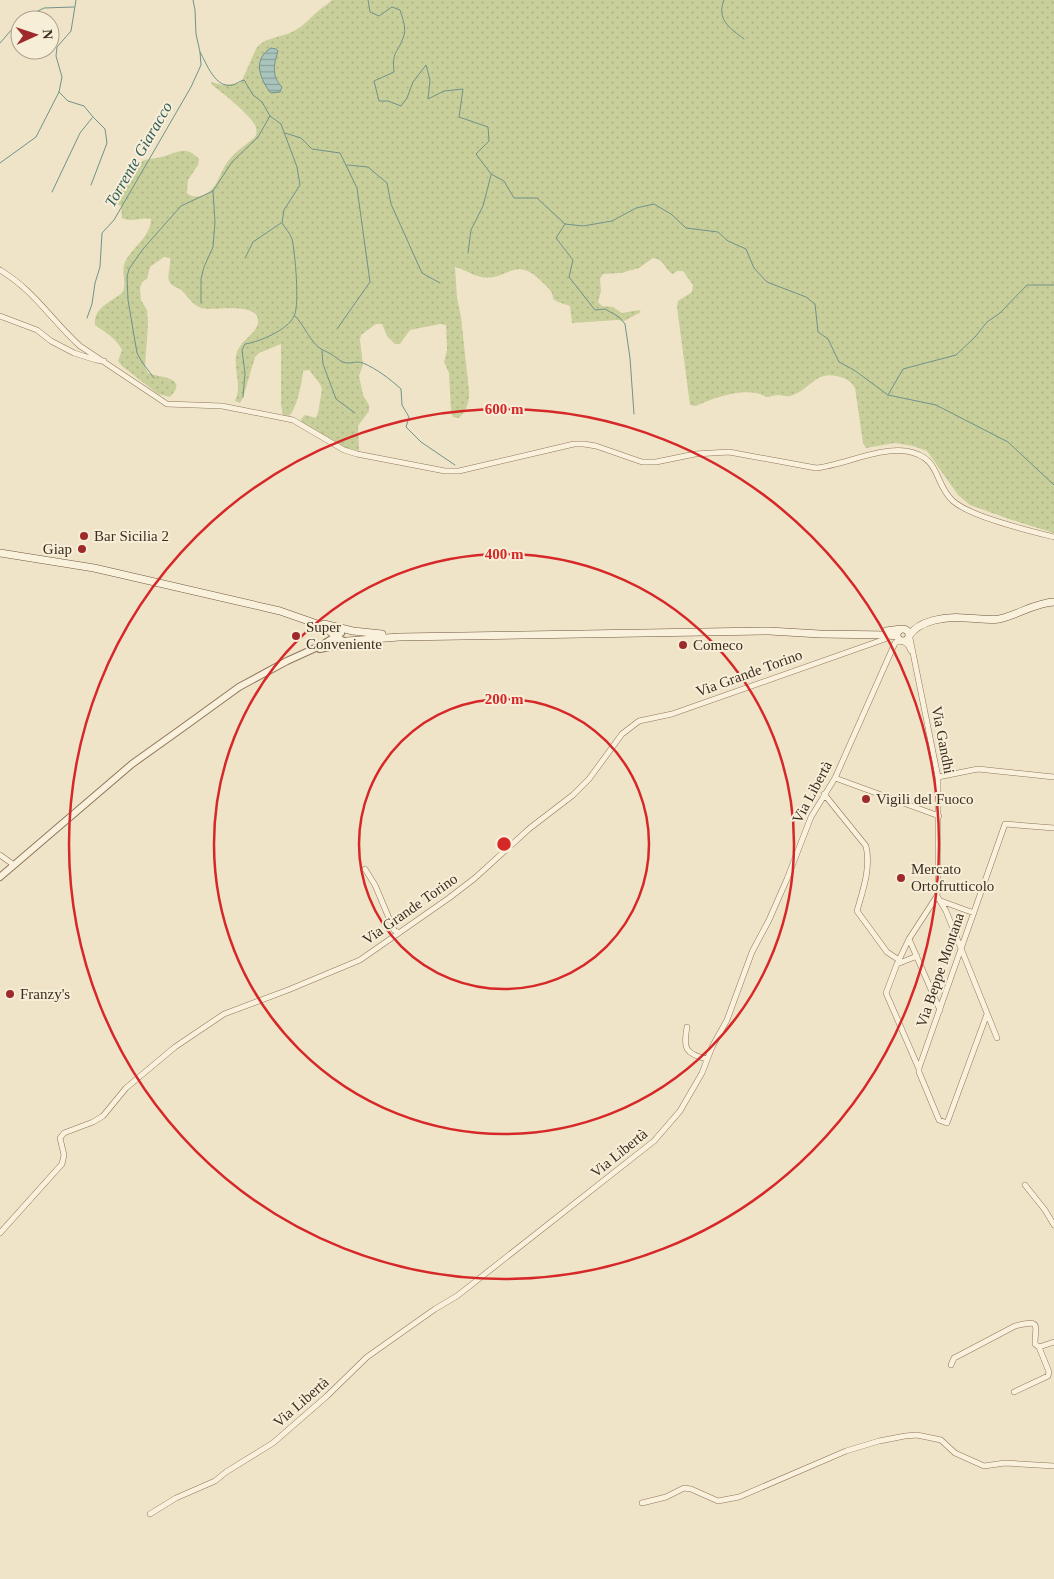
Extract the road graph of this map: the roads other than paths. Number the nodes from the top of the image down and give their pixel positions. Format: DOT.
graph roads {
  1 [pos="0,270"];
  2 [pos="0,316"];
  3 [pos="104,361"];
  4 [pos="1054,537"];
  5 [pos="0,553"];
  6 [pos="1054,602"];
  7 [pos="314,622"];
  8 [pos="860,635"];
  9 [pos="873,635"];
  10 [pos="902,635"];
  11 [pos="343,636"];
  12 [pos="399,636"];
  13 [pos="870,643"];
  14 [pos="312,650"];
  15 [pos="914,659"];
  16 [pos="938,777"];
  17 [pos="1054,777"];
  18 [pos="835,778"];
  19 [pos="824,794"];
  20 [pos="939,816"];
  21 [pos="1054,828"];
  22 [pos="0,855"];
  23 [pos="14,865"];
  24 [pos="365,870"];
  25 [pos="0,878"];
  26 [pos="939,899"];
  27 [pos="974,913"];
  28 [pos="399,933"];
  29 [pos="909,938"];
  30 [pos="961,950"];
  31 [pos="916,956"];
  32 [pos="898,962"];
  33 [pos="940,1010"];
  34 [pos="987,1014"];
  35 [pos="687,1027"];
  36 [pos="997,1038"];
  37 [pos="707,1059"];
  38 [pos="919,1069"];
  39 [pos="1025,1185"];
  40 [pos="1054,1225"];
  41 [pos="0,1233"];
  42 [pos="1054,1342"];
  43 [pos="1039,1347"];
  44 [pos="950,1365"];
  45 [pos="1014,1392"];
  46 [pos="1054,1466"];
  47 [pos="642,1503"];
  48 [pos="150,1514"];
  1 -- 3 [label="street"];
  2 -- 3 [label="street"];
  3 -- 4 [label="street"];
  5 -- 7 [label="main road"];
  6 -- 10 [label="main road"];
  7 -- 11 [label="main road"];
  7 -- 11 [label="main road"];
  8 -- 9 [label="main road"];
  8 -- 10 [label="main road"];
  8 -- 12 [label="main road"];
  9 -- 10 [label="main road"];
  9 -- 13 [label="street"];
  10 -- 13 [label="street, Via Grande Torino"];
  10 -- 15 [label="street, Via Gandhi"];
  10 -- 15 [label="street"];
  10 -- 18 [label="street, Via Libertà"];
  11 -- 12 [label="main road"];
  11 -- 12 [label="main road"];
  11 -- 14 [label="street"];
  11 -- 14 [label="street"];
  13 -- 28 [label="street, Via Grande Torino"];
  14 -- 23 [label="street"];
  15 -- 16 [label="street, Via Gandhi"];
  16 -- 17 [label="street"];
  16 -- 20 [label="street, Via Gandhi"];
  18 -- 19 [label="street, Via Libertà"];
  18 -- 20 [label="street"];
  19 -- 32 [label="street"];
  19 -- 37 [label="street, Via Libertà"];
  20 -- 26 [label="street, Via Gandhi"];
  21 -- 27 [label="street, Via Beppe Montana"];
  22 -- 23 [label="street"];
  23 -- 25 [label="street"];
  24 -- 28 [label="street"];
  26 -- 27 [label="street"];
  26 -- 29 [label="street"];
  26 -- 30 [label="street"];
  27 -- 30 [label="street, Via Beppe Montana"];
  28 -- 41 [label="street, Via Grande Torino"];
  29 -- 31 [label="street"];
  29 -- 32 [label="street"];
  30 -- 33 [label="street, Via Beppe Montana"];
  30 -- 34 [label="street"];
  31 -- 32 [label="street"];
  31 -- 33 [label="street"];
  32 -- 38 [label="street"];
  33 -- 38 [label="street, Via Beppe Montana"];
  34 -- 36 [label="street"];
  34 -- 38 [label="street"];
  35 -- 37 [label="street"];
  37 -- 48 [label="street, Via Libertà"];
  39 -- 40 [label="street"];
  42 -- 43 [label="street"];
  43 -- 44 [label="street"];
  43 -- 45 [label="street"];
  46 -- 47 [label="street"];
}
